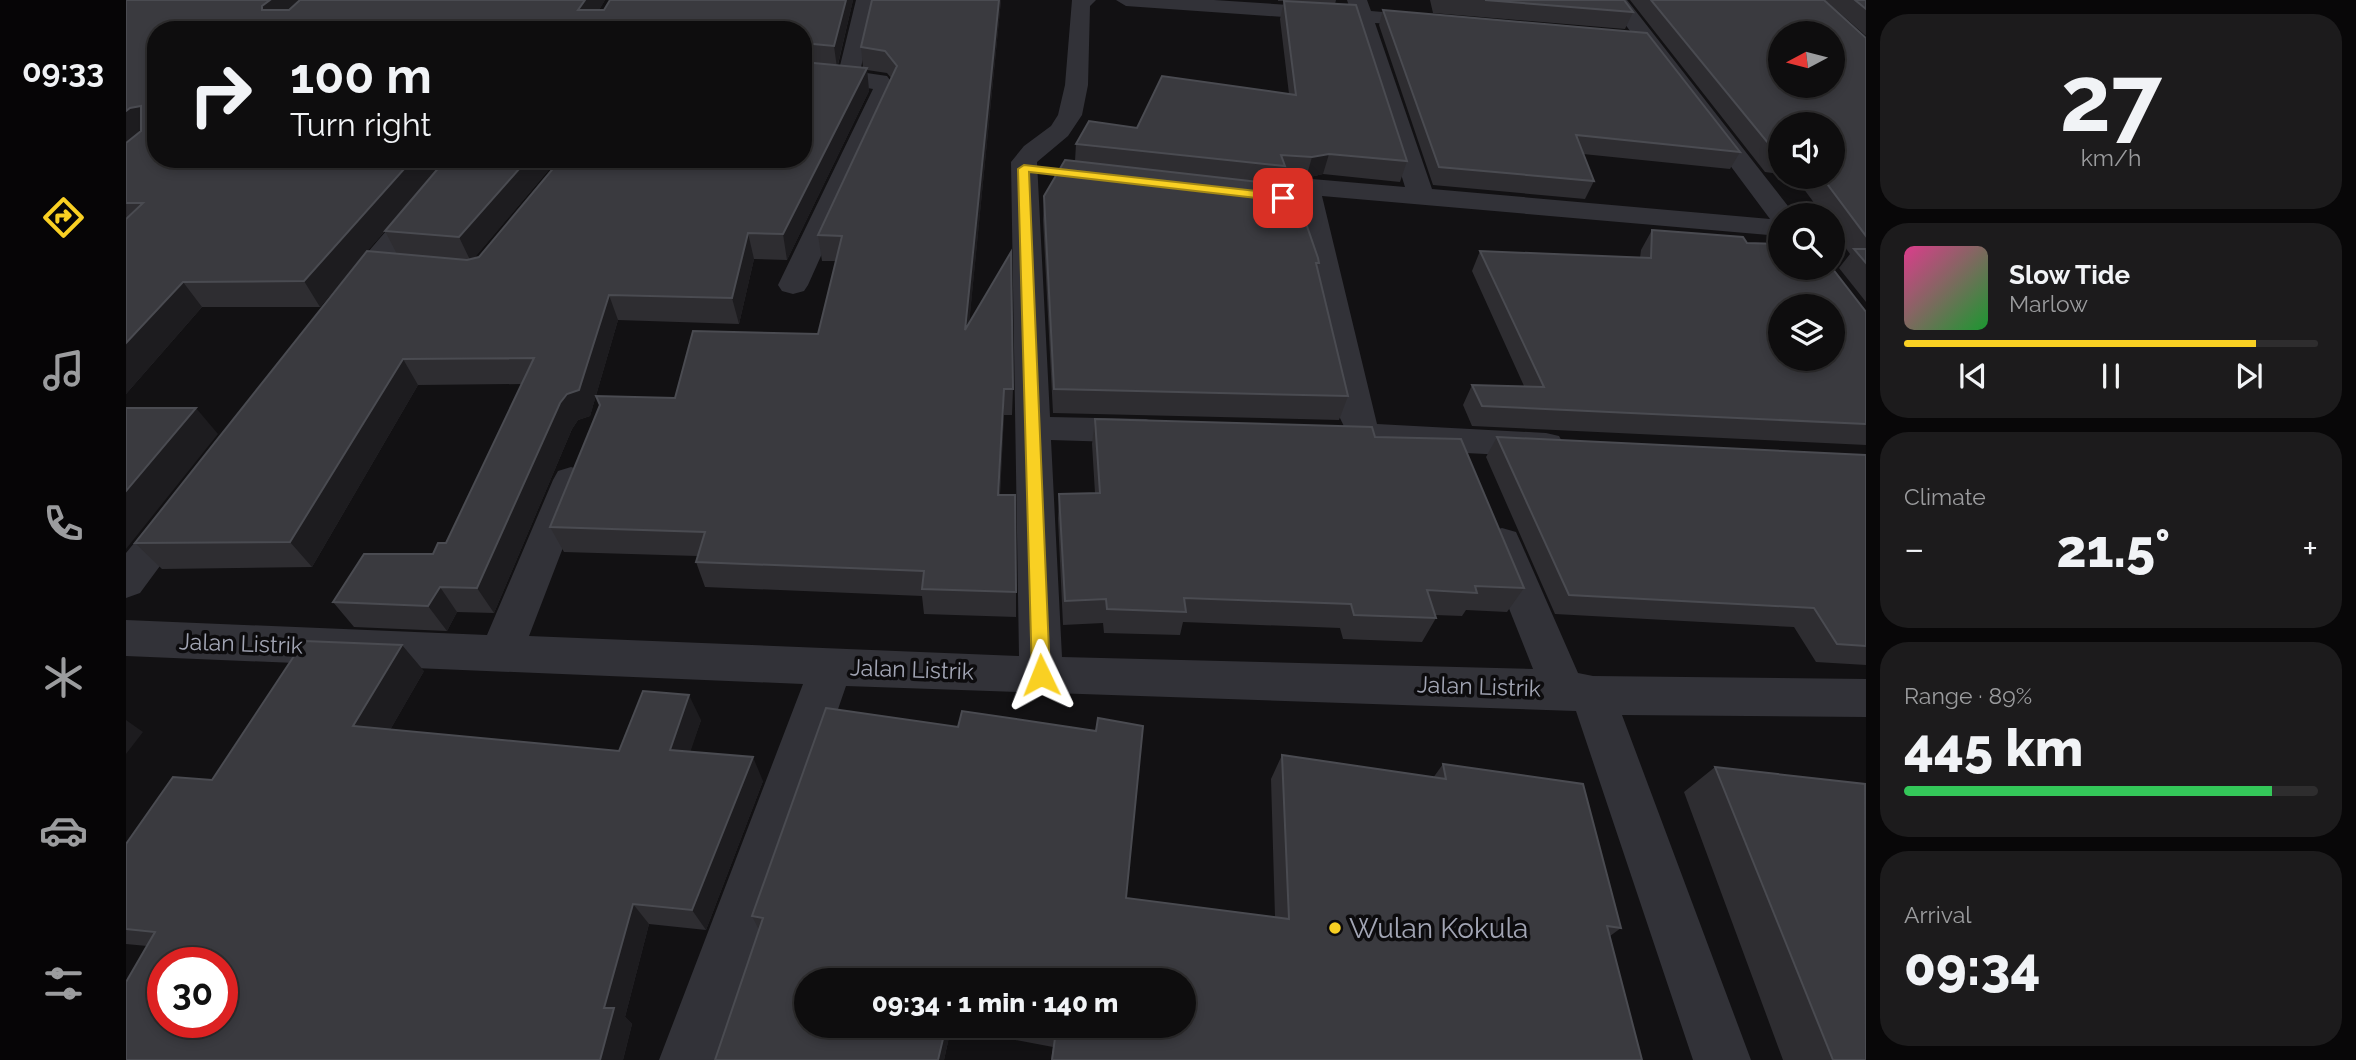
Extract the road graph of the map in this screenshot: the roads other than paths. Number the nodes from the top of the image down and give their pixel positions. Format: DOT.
graph roads {
  1 [pos="866,0"];
  2 [pos="1086,0"];
  3 [pos="1126,0"];
  4 [pos="1617,0"];
  5 [pos="1359,7"];
  6 [pos="1457,23"];
  7 [pos="1622,38"];
  8 [pos="1649,40"];
  9 [pos="454,168"];
  10 [pos="1421,196"];
  11 [pos="1772,203"];
  12 [pos="1768,227"];
  13 [pos="409,269"];
  14 [pos="793,285"];
  15 [pos="1032,428"];
  16 [pos="1185,432"];
  17 [pos="1323,435"];
  18 [pos="1365,436"];
  19 [pos="1459,441"];
  20 [pos="586,442"];
  21 [pos="1581,447"];
  22 [pos="1475,478"];
  23 [pos="202,484"];
  24 [pos="1490,516"];
  25 [pos="126,582"];
  26 [pos="126,638"];
  27 [pos="501,653"];
  28 [pos="831,666"];
  29 [pos="1041,675"];
  30 [pos="1578,692"];
  31 [pos="1866,698"];
  32 [pos="688,1060"];
  33 [pos="1721,1060"];
  1 -- 14 [label="street"];
  2 -- 15 [label="street"];
  3 -- 5 [label="street"];
  4 -- 8 [label="street"];
  5 -- 6 [label="street"];
  5 -- 10 [label="street"];
  7 -- 8 [label="street"];
  8 -- 11 [label="street"];
  9 -- 13 [label="street"];
  10 -- 12 [label="street"];
  10 -- 18 [label="street"];
  15 -- 16 [label="street"];
  15 -- 29 [label="street"];
  17 -- 18 [label="street"];
  18 -- 19 [label="street"];
  19 -- 21 [label="street"];
  19 -- 22 [label="street"];
  20 -- 27 [label="street"];
  23 -- 25 [label="street"];
  24 -- 30 [label="street"];
  26 -- 27 [label="street, Jalan Listrik"];
  27 -- 28 [label="street, Jalan Listrik"];
  28 -- 29 [label="street, Jalan Listrik"];
  28 -- 32 [label="street"];
  29 -- 30 [label="street, Jalan Listrik"];
  30 -- 31 [label="street, Jalan Listrik"];
  30 -- 33 [label="street"];
}
